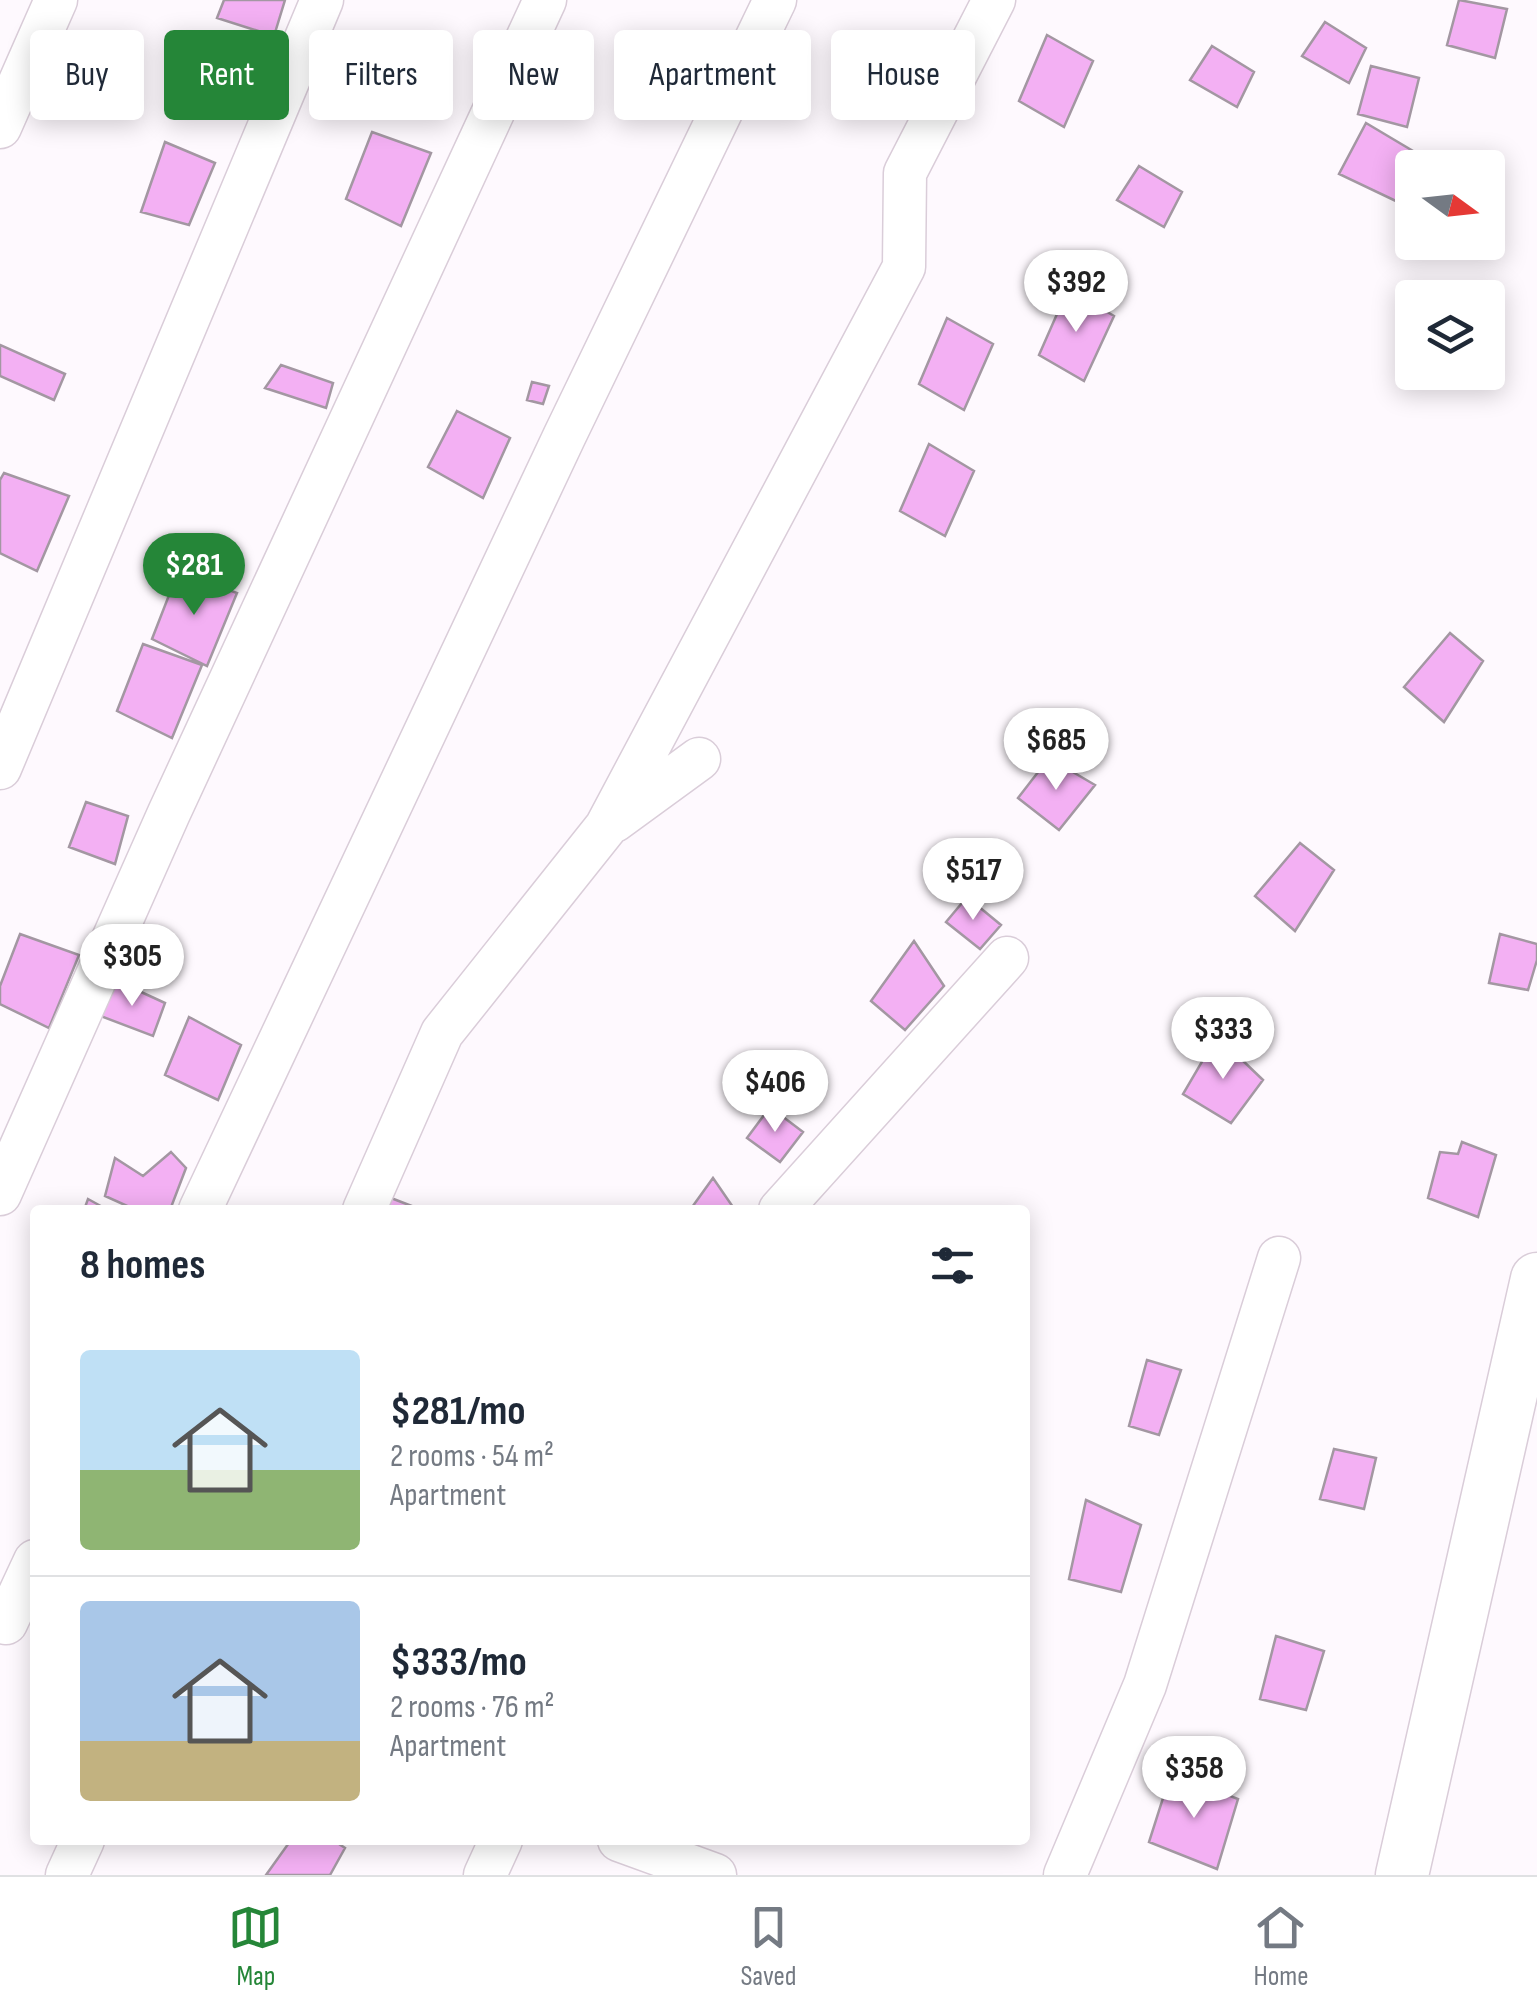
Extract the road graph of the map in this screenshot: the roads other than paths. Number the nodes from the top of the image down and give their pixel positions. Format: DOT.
graph roads {
  1 [pos="56,0"];
  2 [pos="322,0"];
  3 [pos="545,0"];
  4 [pos="774,0"];
  5 [pos="994,0"];
  6 [pos="0,128"];
  7 [pos="699,759"];
  8 [pos="0,768"];
  9 [pos="606,827"];
  10 [pos="1007,958"];
  11 [pos="0,1194"];
  12 [pos="202,1205"];
  13 [pos="366,1205"];
  14 [pos="785,1205"];
  15 [pos="1279,1258"];
  16 [pos="1537,1279"];
  17 [pos="30,1577"];
  18 [pos="14,1626"];
  19 [pos="81,1845"];
  20 [pos="498,1845"];
  21 [pos="633,1845"];
  22 [pos="67,1875"];
  23 [pos="485,1875"];
  24 [pos="714,1875"];
  25 [pos="1065,1875"];
  26 [pos="1402,1875"];
  1 -- 6 [label="street"];
  2 -- 8 [label="street"];
  3 -- 11 [label="street"];
  4 -- 12 [label="street"];
  5 -- 9 [label="street"];
  7 -- 9 [label="street"];
  9 -- 13 [label="street"];
  10 -- 14 [label="street"];
  15 -- 25 [label="street"];
  16 -- 26 [label="street"];
  17 -- 18 [label="street"];
  19 -- 22 [label="street"];
  20 -- 23 [label="street"];
  21 -- 24 [label="street"];
}
